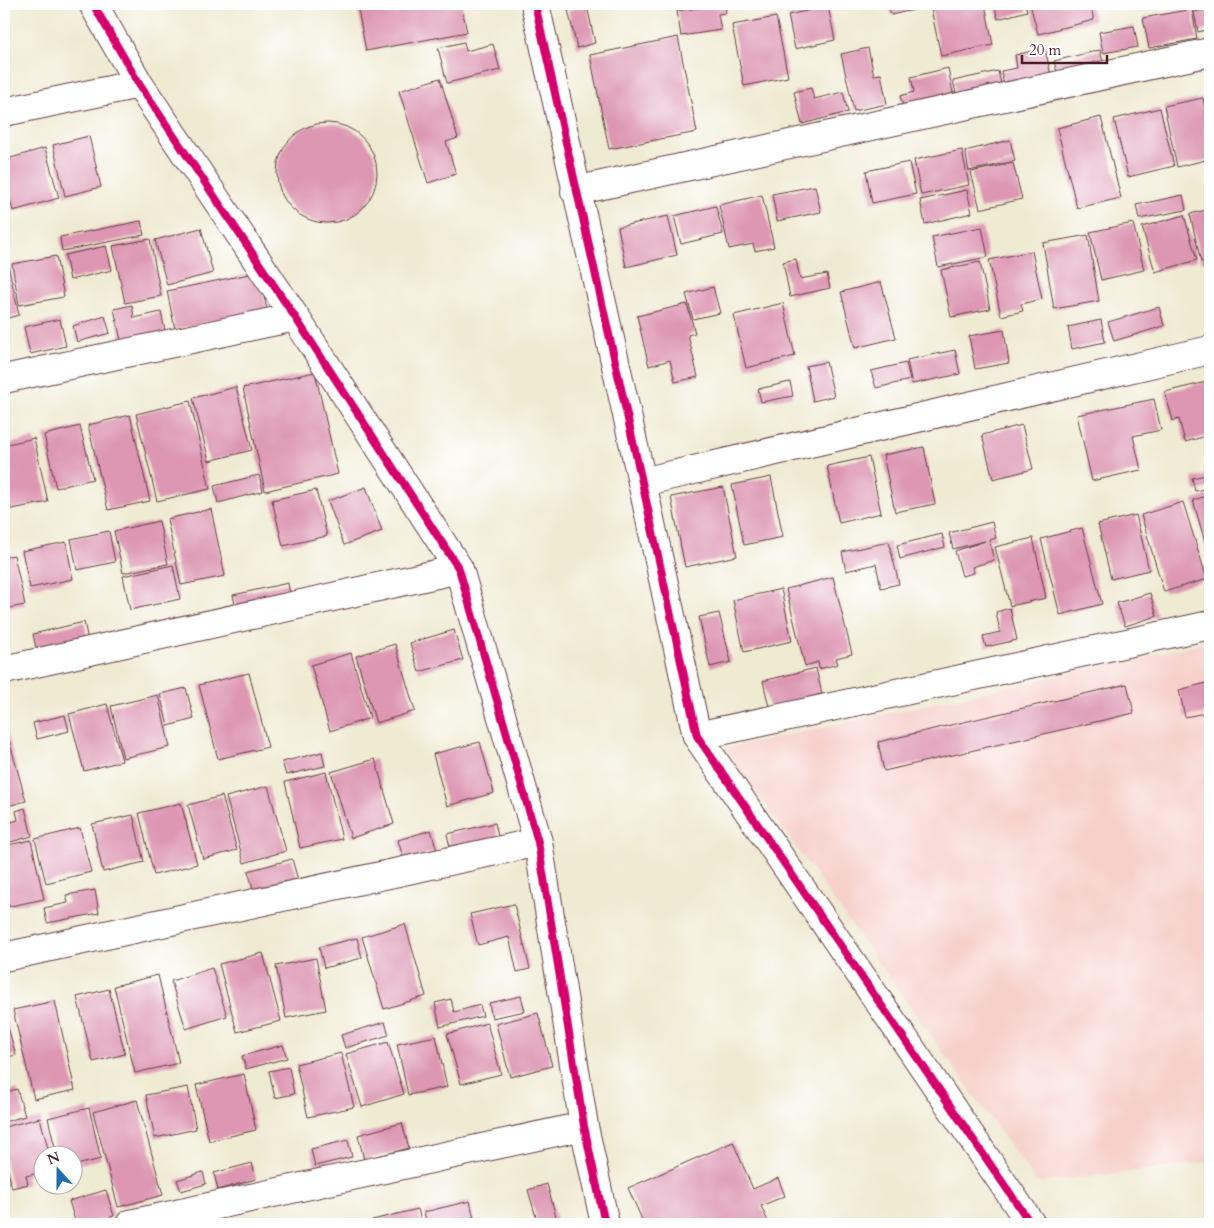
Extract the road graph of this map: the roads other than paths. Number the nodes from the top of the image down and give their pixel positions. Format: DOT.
graph roads {
  1 [pos="93,4"];
  2 [pos="534,4"];
  3 [pos="1210,52"];
  4 [pos="138,84"];
  5 [pos="4,112"];
  6 [pos="575,191"];
  7 [pos="295,317"];
  8 [pos="1210,350"];
  9 [pos="4,379"];
  10 [pos="642,482"];
  11 [pos="459,569"];
  12 [pos="1210,625"];
  13 [pos="4,670"];
  14 [pos="697,736"];
  15 [pos="538,842"];
  16 [pos="4,958"];
  17 [pos="584,1126"];
  18 [pos="130,1224"];
  19 [pos="606,1224"];
  20 [pos="1031,1224"];
  1 -- 4 [label="street"];
  2 -- 6 [label="street"];
  3 -- 6 [label="street"];
  4 -- 5 [label="street"];
  4 -- 7 [label="street"];
  6 -- 10 [label="street"];
  7 -- 9 [label="street"];
  7 -- 11 [label="street"];
  8 -- 10 [label="street"];
  10 -- 14 [label="street"];
  11 -- 13 [label="street"];
  11 -- 15 [label="street"];
  12 -- 14 [label="street"];
  14 -- 20 [label="street"];
  15 -- 16 [label="street"];
  15 -- 17 [label="street"];
  17 -- 18 [label="street"];
  17 -- 19 [label="street"];
}
